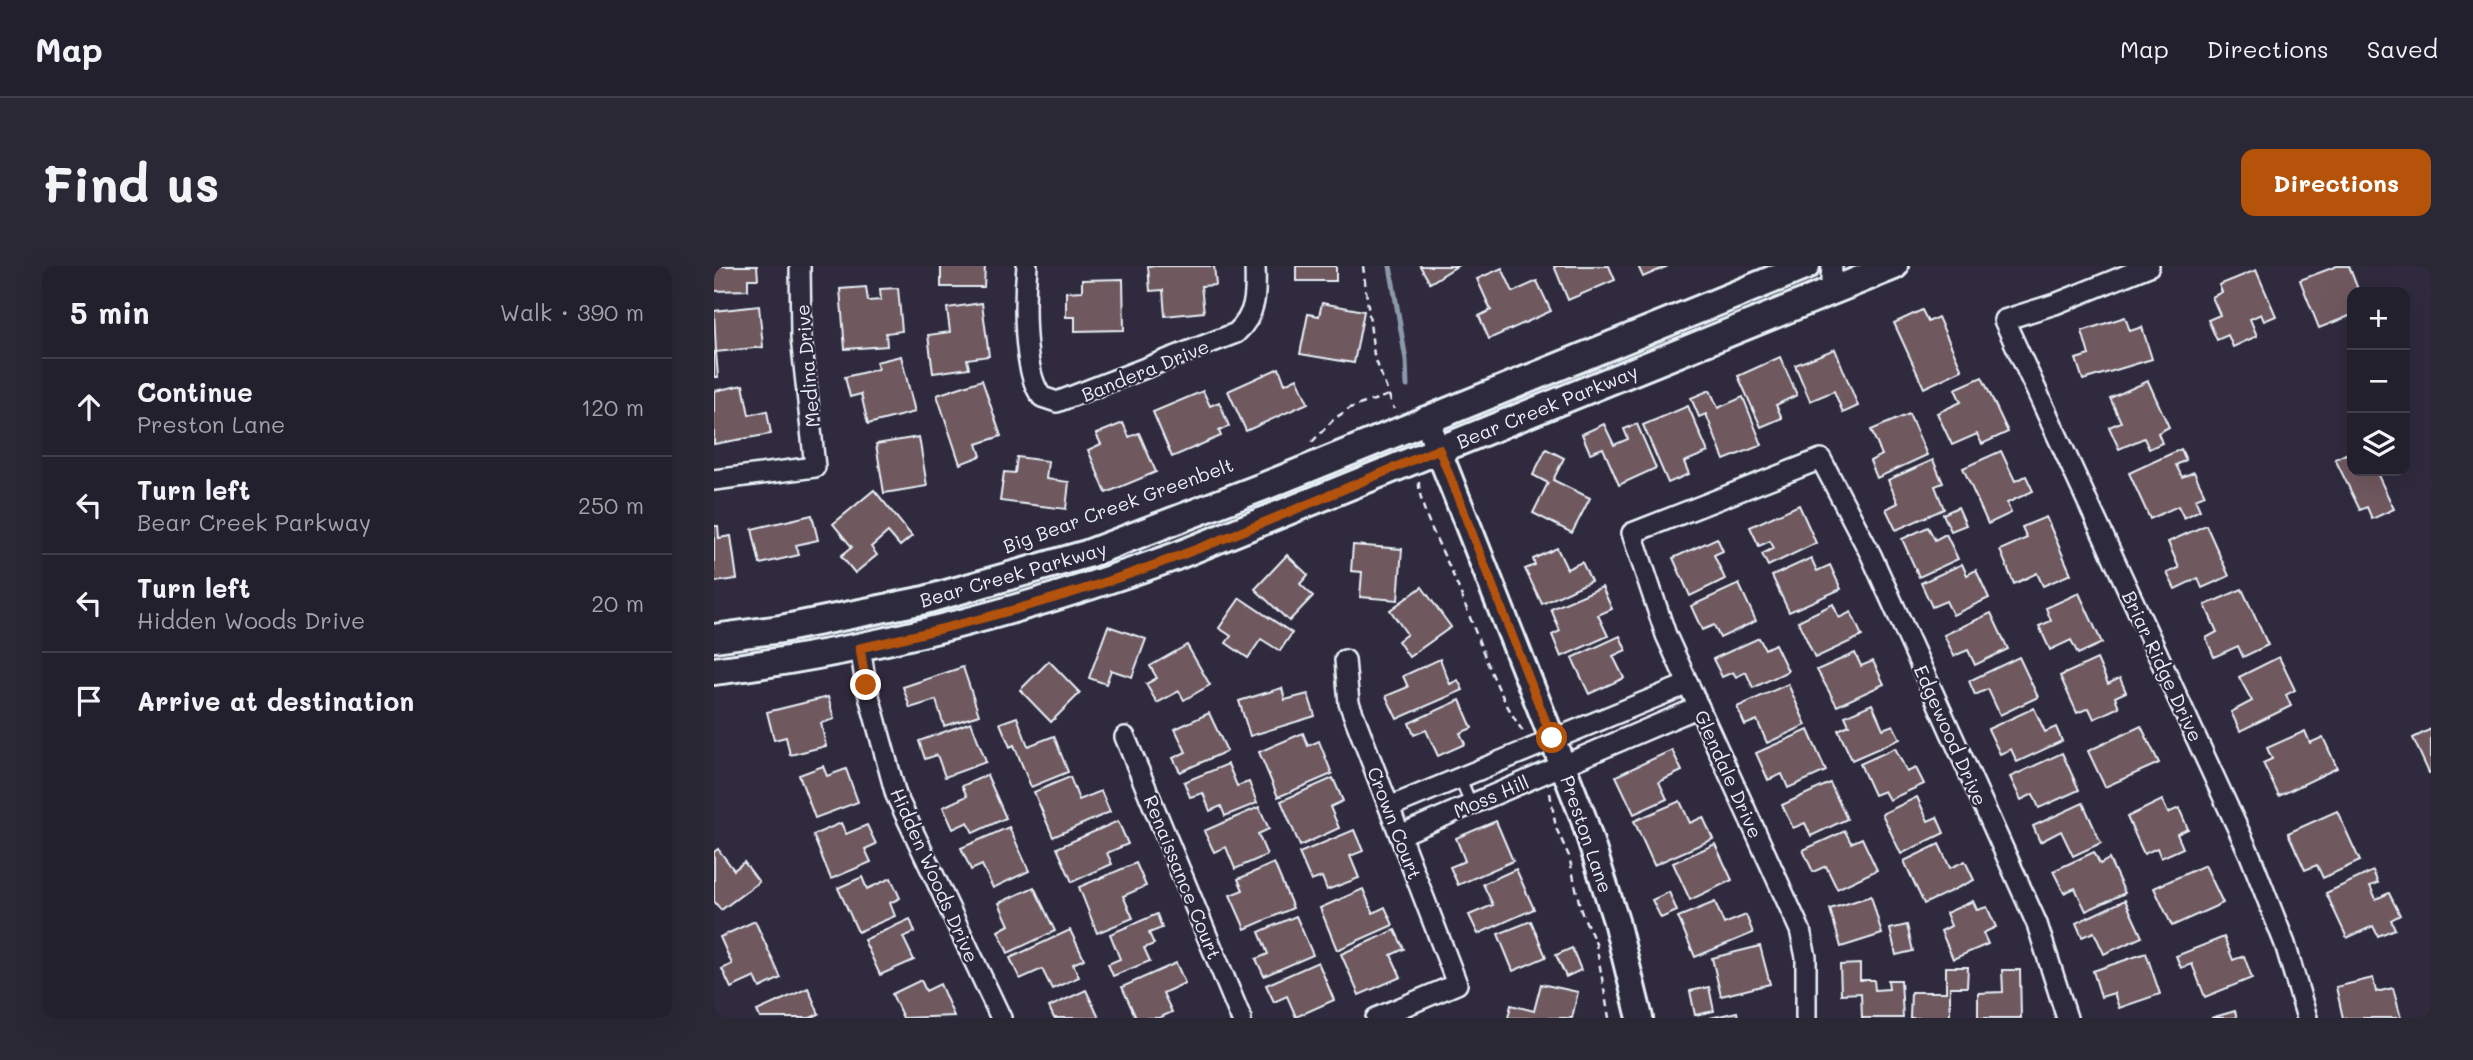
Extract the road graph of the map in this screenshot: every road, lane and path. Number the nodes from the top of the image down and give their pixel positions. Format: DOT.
graph roads {
  1 [pos="800,266"];
  2 [pos="1027,266"];
  3 [pos="1255,266"];
  4 [pos="1363,266"];
  5 [pos="1804,266"];
  6 [pos="1832,266"];
  7 [pos="1894,266"];
  8 [pos="2149,266"];
  9 [pos="1830,293"];
  10 [pos="1389,395"];
  11 [pos="1397,415"];
  12 [pos="1426,419"];
  13 [pos="1307,445"];
  14 [pos="1439,449"];
  15 [pos="1821,459"];
  16 [pos="714,480"];
  17 [pos="714,638"];
  18 [pos="860,648"];
  19 [pos="1345,660"];
  20 [pos="714,671"];
  21 [pos="1688,684"];
  22 [pos="1699,707"];
  23 [pos="1627,709"];
  24 [pos="1638,733"];
  25 [pos="1125,737"];
  26 [pos="1552,738"];
  27 [pos="1563,765"];
  28 [pos="1460,778"];
  29 [pos="1471,804"];
  30 [pos="1389,807"];
  31 [pos="1400,835"];
  32 [pos="1001,1018"];
  33 [pos="1241,1018"];
  34 [pos="1376,1018"];
  35 [pos="1640,1018"];
  36 [pos="1806,1018"];
  37 [pos="2067,1018"];
  38 [pos="2308,1018"];
  1 -- 16 [label="street, Medina Drive"];
  2 -- 3 [label="street, Bandera Drive"];
  4 -- 10 [label="path"];
  5 -- 9 [label="street"];
  5 -- 12 [label="main road, Bear Creek Parkway"];
  6 -- 9 [label="street"];
  7 -- 9 [label="main road, Bear Creek Parkway"];
  8 -- 38 [label="street, Briar Ridge Drive"];
  9 -- 14 [label="main road, Bear Creek Parkway"];
  10 -- 11 [label="path"];
  10 -- 13 [label="path"];
  12 -- 14 [label="street, Preston Lane"];
  12 -- 17 [label="main road, Bear Creek Parkway"];
  14 -- 18 [label="main road, Bear Creek Parkway"];
  14 -- 26 [label="street, Preston Lane"];
  15 -- 21 [label="street, Glendale Drive"];
  15 -- 37 [label="street, Edgewood Drive"];
  18 -- 20 [label="main road, Bear Creek Parkway"];
  18 -- 32 [label="street, Hidden Woods Drive"];
  19 -- 30 [label="street, Crown Court"];
  21 -- 22 [label="street, Glendale Drive"];
  21 -- 23 [label="street, Moss Hill"];
  22 -- 24 [label="street, Moss Hill"];
  22 -- 36 [label="street, Glendale Drive"];
  23 -- 24 [label="lane"];
  23 -- 26 [label="street, Moss Hill"];
  24 -- 27 [label="street, Moss Hill"];
  25 -- 33 [label="street, Renaissance Court"];
  26 -- 27 [label="street, Preston Lane"];
  26 -- 28 [label="street, Moss Hill"];
  27 -- 29 [label="street, Moss Hill"];
  27 -- 35 [label="street, Preston Lane"];
  28 -- 29 [label="lane"];
  28 -- 30 [label="street, Moss Hill"];
  29 -- 31 [label="street, Moss Hill"];
  30 -- 31 [label="street, Crown Court"];
  31 -- 34 [label="street, Crown Court"];
}
